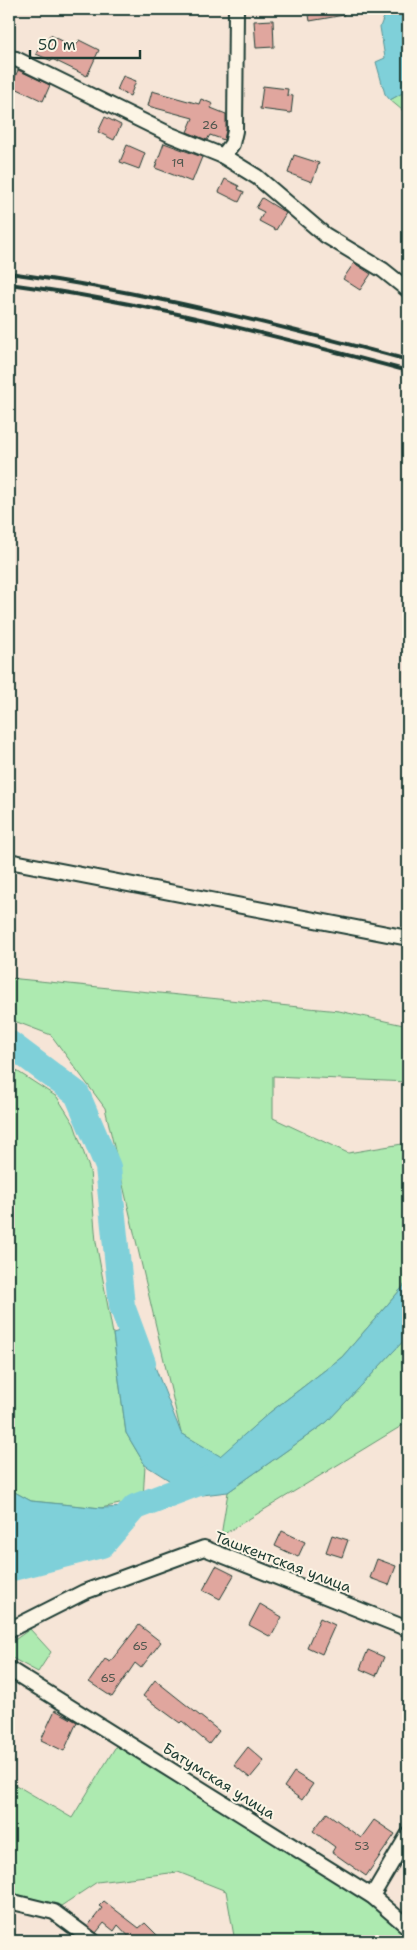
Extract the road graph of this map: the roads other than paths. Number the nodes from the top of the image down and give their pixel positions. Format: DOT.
graph roads {
  1 [pos="236,9"];
  2 [pos="9,58"];
  3 [pos="223,156"];
  4 [pos="408,290"];
  5 [pos="9,861"];
  6 [pos="408,938"];
  7 [pos="408,1629"];
  8 [pos="9,1630"];
  9 [pos="9,1669"];
  10 [pos="408,1835"];
  11 [pos="372,1896"];
  12 [pos="9,1901"];
  13 [pos="408,1927"];
  14 [pos="93,1941"];
  1 -- 3 [label="street"];
  2 -- 3 [label="street"];
  3 -- 4 [label="street"];
  5 -- 6 [label="street"];
  7 -- 8 [label="street, Ташкентская улица"];
  9 -- 11 [label="street, Батумская улица"];
  10 -- 11 [label="street"];
  11 -- 13 [label="street, Батумская улица"];
  12 -- 14 [label="street"];
}
